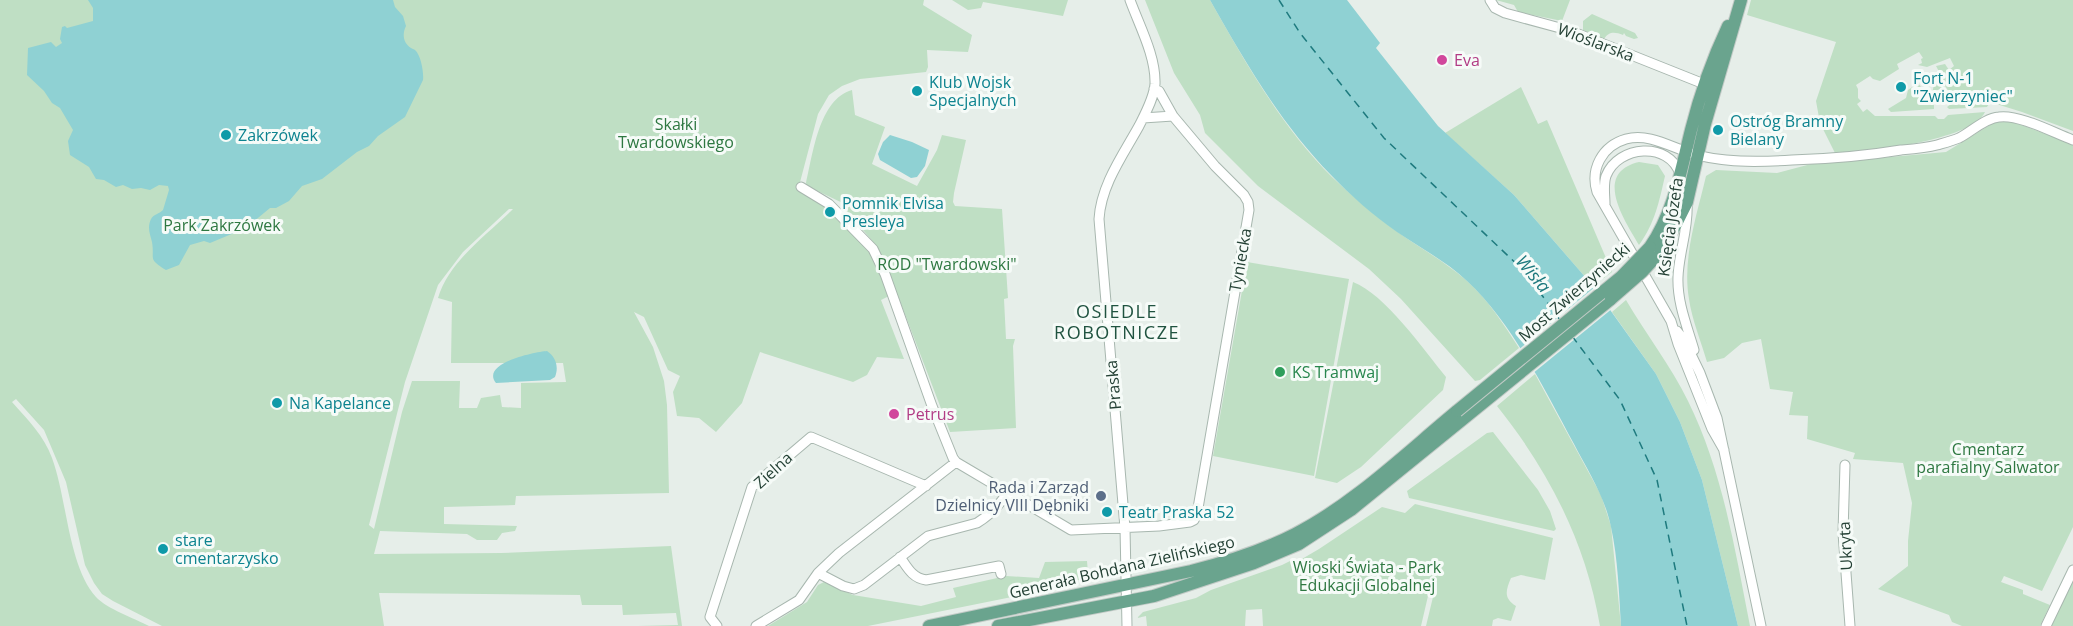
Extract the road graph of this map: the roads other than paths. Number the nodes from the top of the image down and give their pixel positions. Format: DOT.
graph roads {
  1 [pos="1130,0"];
  2 [pos="1490,0"];
  3 [pos="1740,0"];
  4 [pos="1720,76"];
  5 [pos="1704,84"];
  6 [pos="1154,89"];
  7 [pos="1710,108"];
  8 [pos="1173,116"];
  9 [pos="1143,118"];
  10 [pos="2073,140"];
  11 [pos="1692,153"];
  12 [pos="1680,174"];
  13 [pos="801,187"];
  14 [pos="1687,202"];
  15 [pos="1605,204"];
  16 [pos="1653,252"];
  17 [pos="1675,329"];
  18 [pos="1700,373"];
  19 [pos="1461,415"];
  20 [pos="1724,450"];
  21 [pos="956,462"];
  22 [pos="1845,465"];
  23 [pos="926,486"];
  24 [pos="1007,493"];
  25 [pos="1125,528"];
  26 [pos="900,557"];
  27 [pos="2073,570"];
  28 [pos="818,573"];
  29 [pos="1000,574"];
  30 [pos="1126,585"];
  31 [pos="1127,601"];
  32 [pos="717,626"];
  33 [pos="756,626"];
  34 [pos="929,626"];
  35 [pos="998,626"];
  36 [pos="1126,626"];
  37 [pos="1761,626"];
  38 [pos="1850,626"];
  39 [pos="2046,626"];
  1 -- 6 [label="street, Tyniecka"];
  2 -- 5 [label="street, Wioślarska"];
  3 -- 4 [label="main road, Księcia Józefa"];
  3 -- 5 [label="main road, Księcia Józefa"];
  4 -- 5 [label="street"];
  4 -- 7 [label="main road, Księcia Józefa"];
  5 -- 7 [label="street"];
  5 -- 11 [label="main road, Księcia Józefa"];
  6 -- 8 [label="street, Tyniecka"];
  6 -- 9 [label="street, Praska"];
  7 -- 11 [label="main road, Księcia Józefa"];
  8 -- 9 [label="street"];
  8 -- 25 [label="street, Tyniecka"];
  9 -- 25 [label="street, Praska"];
  10 -- 11 [label="street"];
  11 -- 12 [label="main road, Księcia Józefa"];
  11 -- 14 [label="main road, Księcia Józefa"];
  11 -- 15 [label="street, Księcia Józefa"];
  12 -- 15 [label="street, Księcia Józefa"];
  12 -- 16 [label="main road, Most Zwierzyniecki"];
  13 -- 21 [label="street"];
  14 -- 16 [label="main road, Most Zwierzyniecki"];
  14 -- 18 [label="street, Księcia Józefa"];
  15 -- 17 [label="street, Księcia Józefa"];
  16 -- 19 [label="main road, Most Zwierzyniecki, bridge"];
  17 -- 18 [label="street, Księcia Józefa"];
  17 -- 20 [label="street, Księcia Józefa"];
  18 -- 20 [label="street, Księcia Józefa"];
  19 -- 30 [label="main road, Generała Bohdana Zielińskiego"];
  19 -- 31 [label="main road, Generała Bohdana Zielińskiego"];
  20 -- 37 [label="street, Księcia Józefa"];
  21 -- 23 [label="street"];
  21 -- 24 [label="street"];
  22 -- 38 [label="street, Ukryta"];
  23 -- 28 [label="street"];
  23 -- 32 [label="street, Zielna"];
  24 -- 25 [label="street"];
  24 -- 26 [label="street"];
  25 -- 30 [label="street, Praska"];
  26 -- 28 [label="street"];
  26 -- 29 [label="street"];
  27 -- 39 [label="street"];
  28 -- 33 [label="street"];
  30 -- 31 [label="street, Praska"];
  30 -- 34 [label="main road, Generała Bohdana Zielińskiego"];
  31 -- 35 [label="main road, Generała Bohdana Zielińskiego"];
  31 -- 36 [label="street, Praska"];
}
